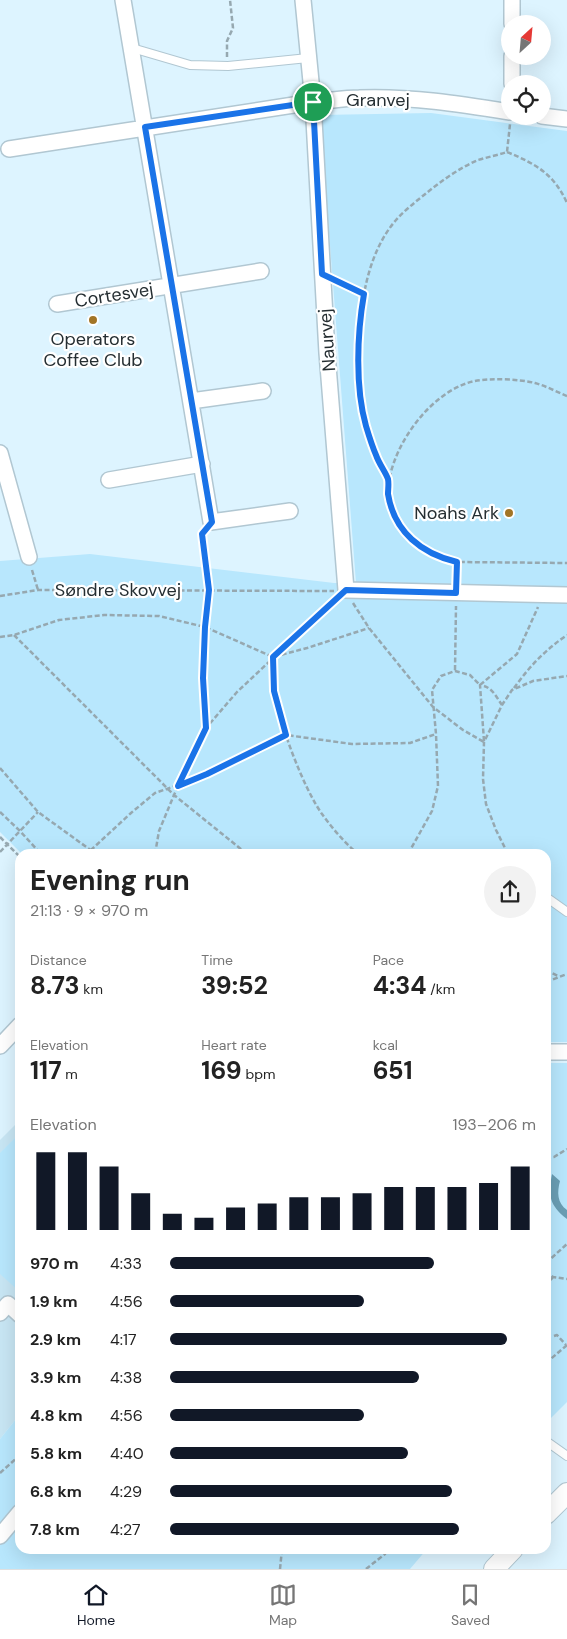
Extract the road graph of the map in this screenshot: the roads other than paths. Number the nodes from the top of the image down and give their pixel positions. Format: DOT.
graph roads {
  1 [pos="123,0"];
  2 [pos="303,0"];
  3 [pos="512,0"];
  4 [pos="512,15"];
  5 [pos="132,48"];
  6 [pos="308,58"];
  7 [pos="313,102"];
  8 [pos="501,110"];
  9 [pos="551,117"];
  10 [pos="567,119"];
  11 [pos="145,127"];
  12 [pos="8,150"];
  13 [pos="261,271"];
  14 [pos="172,285"];
  15 [pos="57,304"];
  16 [pos="263,391"];
  17 [pos="191,401"];
  18 [pos="0,453"];
  19 [pos="202,464"];
  20 [pos="109,480"];
  21 [pos="290,511"];
  22 [pos="29,557"];
  23 [pos="567,595"];
  24 [pos="551,901"];
  25 [pos="567,912"];
  26 [pos="15,1030"];
  27 [pos="0,1046"];
  28 [pos="551,1052"];
  29 [pos="567,1052"];
  30 [pos="15,1310"];
  31 [pos="0,1313"];
  32 [pos="551,1445"];
  33 [pos="567,1456"];
  34 [pos="567,1493"];
  35 [pos="551,1509"];
  36 [pos="15,1518"];
  37 [pos="0,1536"];
  38 [pos="508,1554"];
  39 [pos="494,1569"];
  1 -- 5 [label="street"];
  2 -- 6 [label="street, Naurvej"];
  3 -- 4 [label="street"];
  5 -- 6 [label="lane"];
  5 -- 11 [label="street"];
  6 -- 7 [label="street, Naurvej"];
  7 -- 8 [label="street, Granvej"];
  7 -- 11 [label="street, Granvej"];
  7 -- 23 [label="street, Naurvej"];
  9 -- 10 [label="street"];
  11 -- 12 [label="street, Granvej"];
  11 -- 14 [label="street"];
  13 -- 14 [label="street, Cortesvej"];
  14 -- 15 [label="street, Cortesvej"];
  14 -- 17 [label="street"];
  16 -- 17 [label="street"];
  17 -- 19 [label="street"];
  18 -- 22 [label="street"];
  19 -- 20 [label="street"];
  19 -- 21 [label="street"];
  24 -- 25 [label="lane"];
  26 -- 27 [label="street"];
  28 -- 29 [label="street"];
  30 -- 31 [label="street"];
  32 -- 33 [label="lane"];
  34 -- 35 [label="street"];
  36 -- 37 [label="street"];
  38 -- 39 [label="street"];
}
